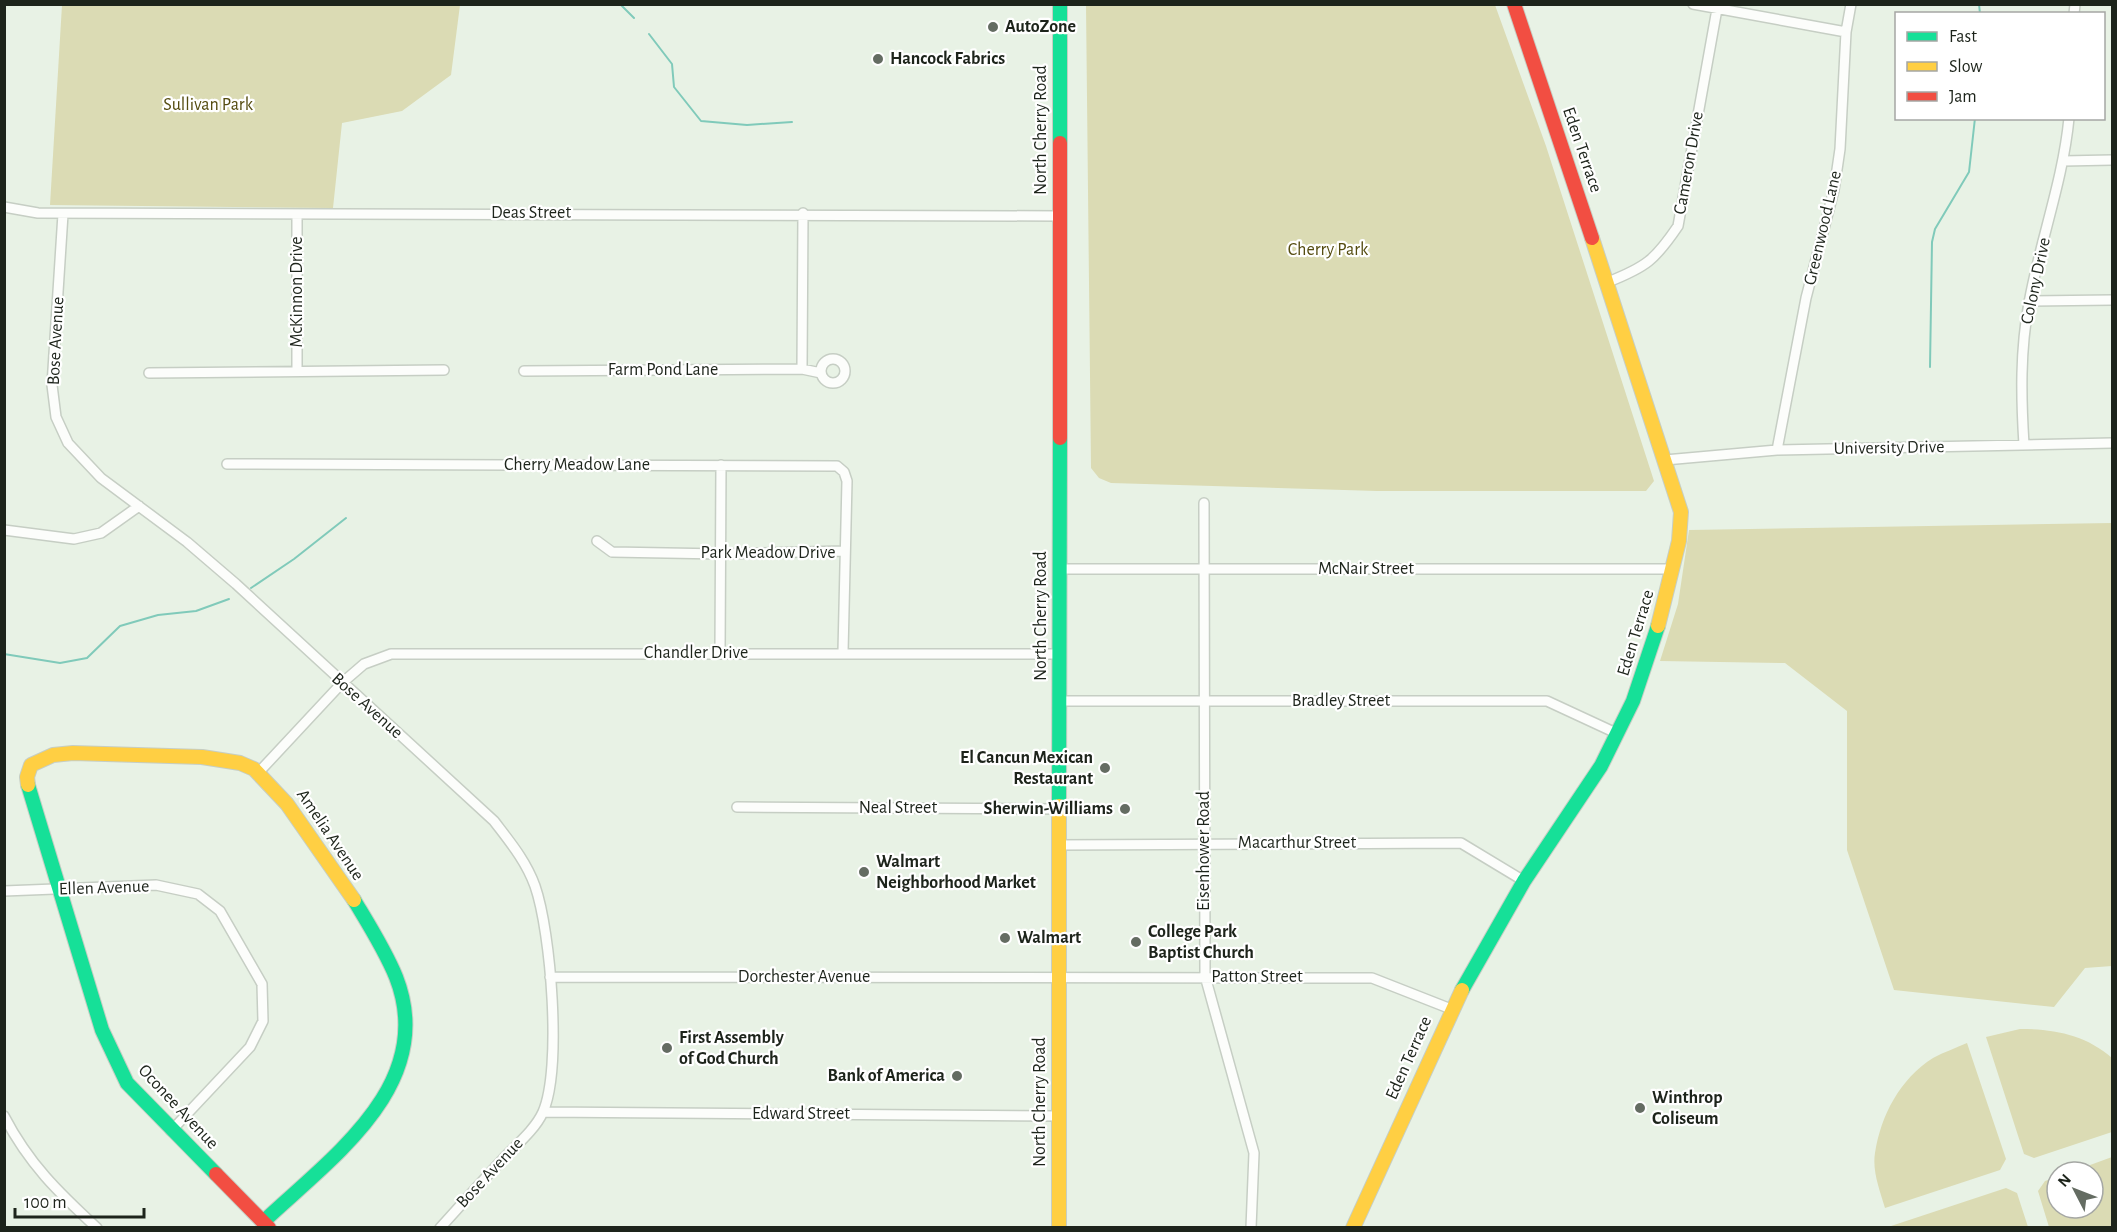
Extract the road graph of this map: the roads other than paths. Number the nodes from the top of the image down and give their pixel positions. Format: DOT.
graph roads {
  1 [pos="1060,4"];
  2 [pos="1514,4"];
  3 [pos="1693,4"];
  4 [pos="1851,4"];
  5 [pos="1718,9"];
  6 [pos="1846,32"];
  7 [pos="2069,120"];
  8 [pos="2112,160"];
  9 [pos="2063,161"];
  10 [pos="4,207"];
  11 [pos="803,213"];
  12 [pos="63,214"];
  13 [pos="297,214"];
  14 [pos="1059,216"];
  15 [pos="1608,282"];
  16 [pos="2112,300"];
  17 [pos="2029,301"];
  18 [pos="802,369"];
  19 [pos="297,370"];
  20 [pos="444,370"];
  21 [pos="525,371"];
  22 [pos="148,373"];
  23 [pos="821,373"];
  24 [pos="2112,443"];
  25 [pos="2024,445"];
  26 [pos="1777,450"];
  27 [pos="1665,460"];
  28 [pos="227,464"];
  29 [pos="721,465"];
  30 [pos="1204,503"];
  31 [pos="139,506"];
  32 [pos="4,530"];
  33 [pos="597,541"];
  34 [pos="844,551"];
  35 [pos="721,554"];
  36 [pos="1204,568"];
  37 [pos="1673,568"];
  38 [pos="1058,569"];
  39 [pos="843,652"];
  40 [pos="720,653"];
  41 [pos="1058,654"];
  42 [pos="342,683"];
  43 [pos="1203,700"];
  44 [pos="1059,701"];
  45 [pos="1616,733"];
  46 [pos="260,772"];
  47 [pos="737,807"];
  48 [pos="1058,809"];
  49 [pos="1204,844"];
  50 [pos="1058,845"];
  51 [pos="1524,881"];
  52 [pos="57,889"];
  53 [pos="4,891"];
  54 [pos="1205,976"];
  55 [pos="550,977"];
  56 [pos="1057,977"];
  57 [pos="1451,1009"];
  58 [pos="543,1112"];
  59 [pos="4,1116"];
  60 [pos="1059,1116"];
  61 [pos="171,1131"];
  62 [pos="267,1224"];
  63 [pos="97,1227"];
  64 [pos="440,1227"];
  65 [pos="1059,1227"];
  66 [pos="1251,1227"];
  67 [pos="1353,1227"];
  1 -- 14 [label="street, North Cherry Road"];
  2 -- 15 [label="street, Eden Terrace"];
  3 -- 5 [label="street"];
  4 -- 6 [label="street, Greenwood Lane"];
  5 -- 6 [label="street"];
  5 -- 15 [label="street, Cameron Drive"];
  6 -- 26 [label="street, Greenwood Lane"];
  7 -- 9 [label="street, Colony Drive"];
  8 -- 9 [label="street"];
  9 -- 17 [label="street, Colony Drive"];
  10 -- 12 [label="street, Deas Street"];
  11 -- 13 [label="street, Deas Street"];
  11 -- 14 [label="street, Deas Street"];
  11 -- 18 [label="street"];
  12 -- 13 [label="street, Deas Street"];
  12 -- 31 [label="street, Bose Avenue"];
  13 -- 19 [label="street, McKinnon Drive"];
  14 -- 38 [label="street, North Cherry Road"];
  15 -- 27 [label="street, Eden Terrace"];
  16 -- 17 [label="street"];
  17 -- 25 [label="street, Colony Drive"];
  18 -- 21 [label="street, Farm Pond Lane"];
  18 -- 23 [label="street, Farm Pond Lane"];
  19 -- 20 [label="street, McKinnon Drive"];
  19 -- 22 [label="street, McKinnon Drive"];
  24 -- 25 [label="street, University Drive"];
  25 -- 26 [label="street, University Drive"];
  26 -- 27 [label="street, University Drive"];
  27 -- 37 [label="street, Eden Terrace"];
  28 -- 29 [label="street, Cherry Meadow Lane"];
  29 -- 34 [label="street, Cherry Meadow Lane"];
  29 -- 35 [label="street"];
  30 -- 36 [label="street, Eisenhower Road"];
  31 -- 32 [label="street"];
  31 -- 42 [label="street, Bose Avenue"];
  33 -- 35 [label="street, Park Meadow Drive"];
  34 -- 35 [label="street, Park Meadow Drive"];
  34 -- 39 [label="street, Park Meadow Drive"];
  35 -- 40 [label="street"];
  36 -- 37 [label="street, McNair Street"];
  36 -- 38 [label="street, McNair Street"];
  36 -- 43 [label="street, Eisenhower Road"];
  37 -- 45 [label="street, Eden Terrace"];
  38 -- 41 [label="street, North Cherry Road"];
  39 -- 40 [label="street, Chandler Drive"];
  39 -- 41 [label="street, Chandler Drive"];
  40 -- 42 [label="street, Chandler Drive"];
  41 -- 44 [label="street, North Cherry Road"];
  42 -- 46 [label="street, Chandler Drive"];
  42 -- 55 [label="street, Bose Avenue"];
  43 -- 44 [label="street, Bradley Street"];
  43 -- 45 [label="street, Bradley Street"];
  43 -- 49 [label="street, Eisenhower Road"];
  44 -- 48 [label="street, North Cherry Road"];
  45 -- 51 [label="street, Eden Terrace"];
  46 -- 52 [label="street, Amelia Avenue"];
  46 -- 62 [label="street, Amelia Avenue"];
  47 -- 48 [label="street, Neal Street"];
  48 -- 50 [label="street, North Cherry Road"];
  49 -- 50 [label="street, Macarthur Street"];
  49 -- 51 [label="street, Macarthur Street"];
  49 -- 54 [label="street, Eisenhower Road"];
  50 -- 56 [label="street, North Cherry Road"];
  51 -- 57 [label="street, Eden Terrace"];
  52 -- 53 [label="street, Ellen Avenue"];
  52 -- 61 [label="street, Oconee Avenue"];
  52 -- 61 [label="street, Ellen Avenue"];
  54 -- 56 [label="street, Patton Street"];
  54 -- 57 [label="street, Patton Street"];
  54 -- 66 [label="street, Eisenhower Road"];
  55 -- 56 [label="street, Dorchester Avenue"];
  55 -- 58 [label="street, Bose Avenue"];
  56 -- 60 [label="street, North Cherry Road"];
  57 -- 67 [label="street, Eden Terrace"];
  58 -- 60 [label="street, Edward Street"];
  58 -- 64 [label="street, Bose Avenue"];
  59 -- 63 [label="street"];
  60 -- 65 [label="street, North Cherry Road"];
  61 -- 62 [label="street, Oconee Avenue"];
}
